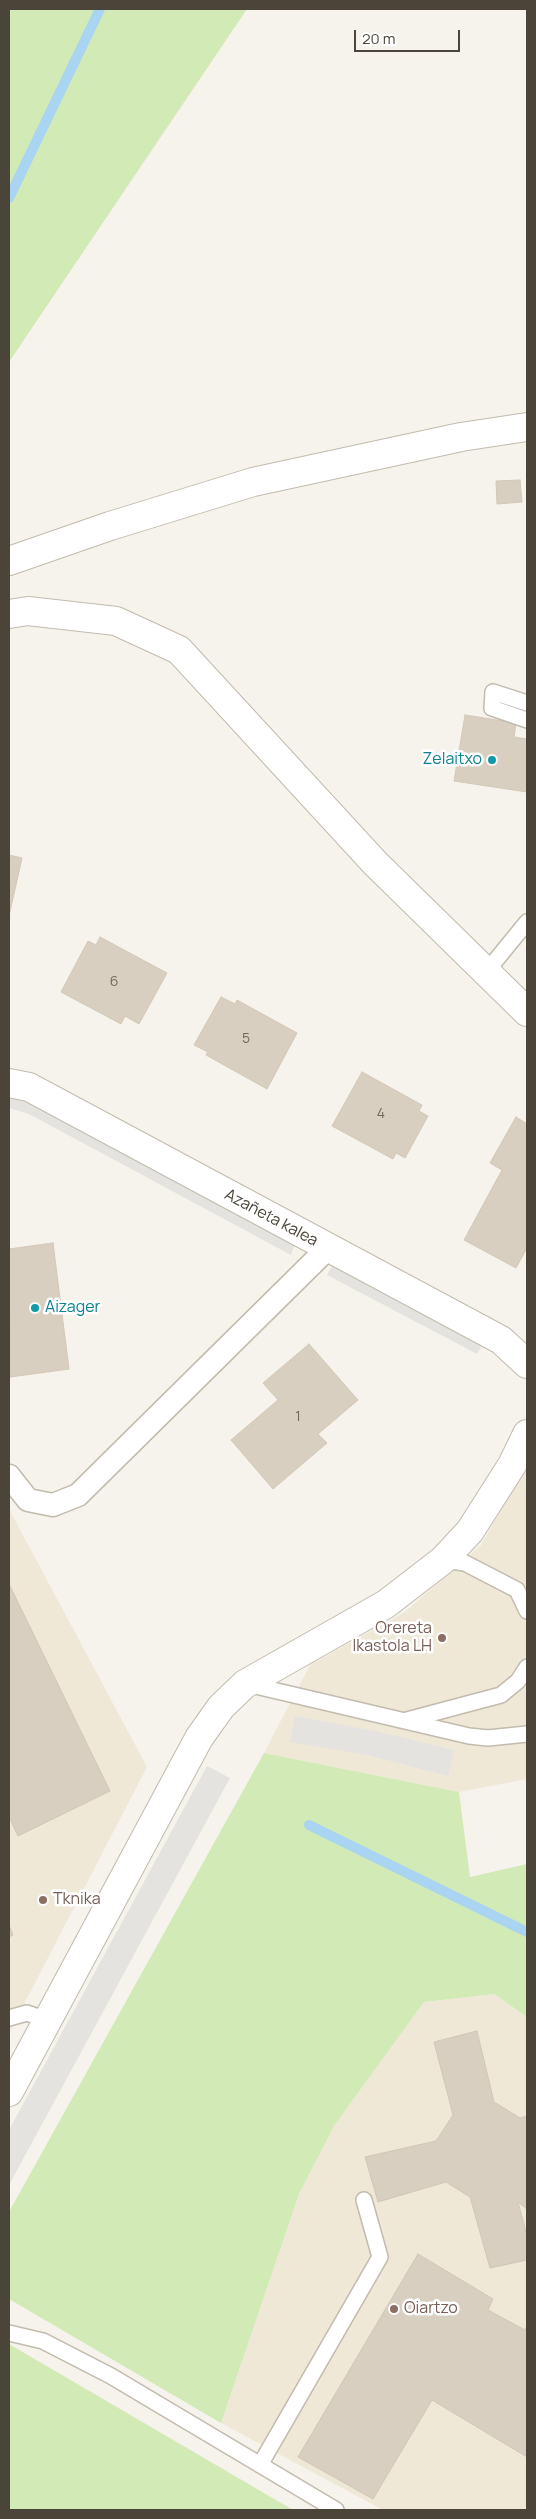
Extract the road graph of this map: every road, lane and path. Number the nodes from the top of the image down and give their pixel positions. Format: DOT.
graph roads {
  1 [pos="527,427"];
  2 [pos="9,561"];
  3 [pos="9,614"];
  4 [pos="527,703"];
  5 [pos="527,720"];
  6 [pos="527,922"];
  7 [pos="487,971"];
  8 [pos="527,1012"];
  9 [pos="9,1082"];
  10 [pos="328,1248"];
  11 [pos="527,1364"];
  12 [pos="527,1434"];
  13 [pos="9,1476"];
  14 [pos="443,1560"];
  15 [pos="527,1611"];
  16 [pos="527,1667"];
  17 [pos="245,1684"];
  18 [pos="403,1721"];
  19 [pos="527,1734"];
  20 [pos="9,2018"];
  21 [pos="47,2020"];
  22 [pos="9,2092"];
  23 [pos="364,2200"];
  24 [pos="9,2333"];
  25 [pos="260,2465"];
  26 [pos="336,2510"];
  1 -- 2 [label="street"];
  3 -- 7 [label="street"];
  4 -- 5 [label="lane"];
  6 -- 7 [label="lane"];
  7 -- 8 [label="street"];
  9 -- 10 [label="street, Azañeta kalea"];
  10 -- 11 [label="street, Azañeta kalea"];
  10 -- 13 [label="street"];
  12 -- 14 [label="street"];
  14 -- 15 [label="lane"];
  14 -- 17 [label="street"];
  16 -- 18 [label="lane"];
  17 -- 18 [label="lane"];
  17 -- 21 [label="street"];
  18 -- 19 [label="lane"];
  20 -- 21 [label="lane"];
  21 -- 22 [label="street"];
  23 -- 25 [label="lane"];
  24 -- 25 [label="lane"];
  25 -- 26 [label="lane"];
}
